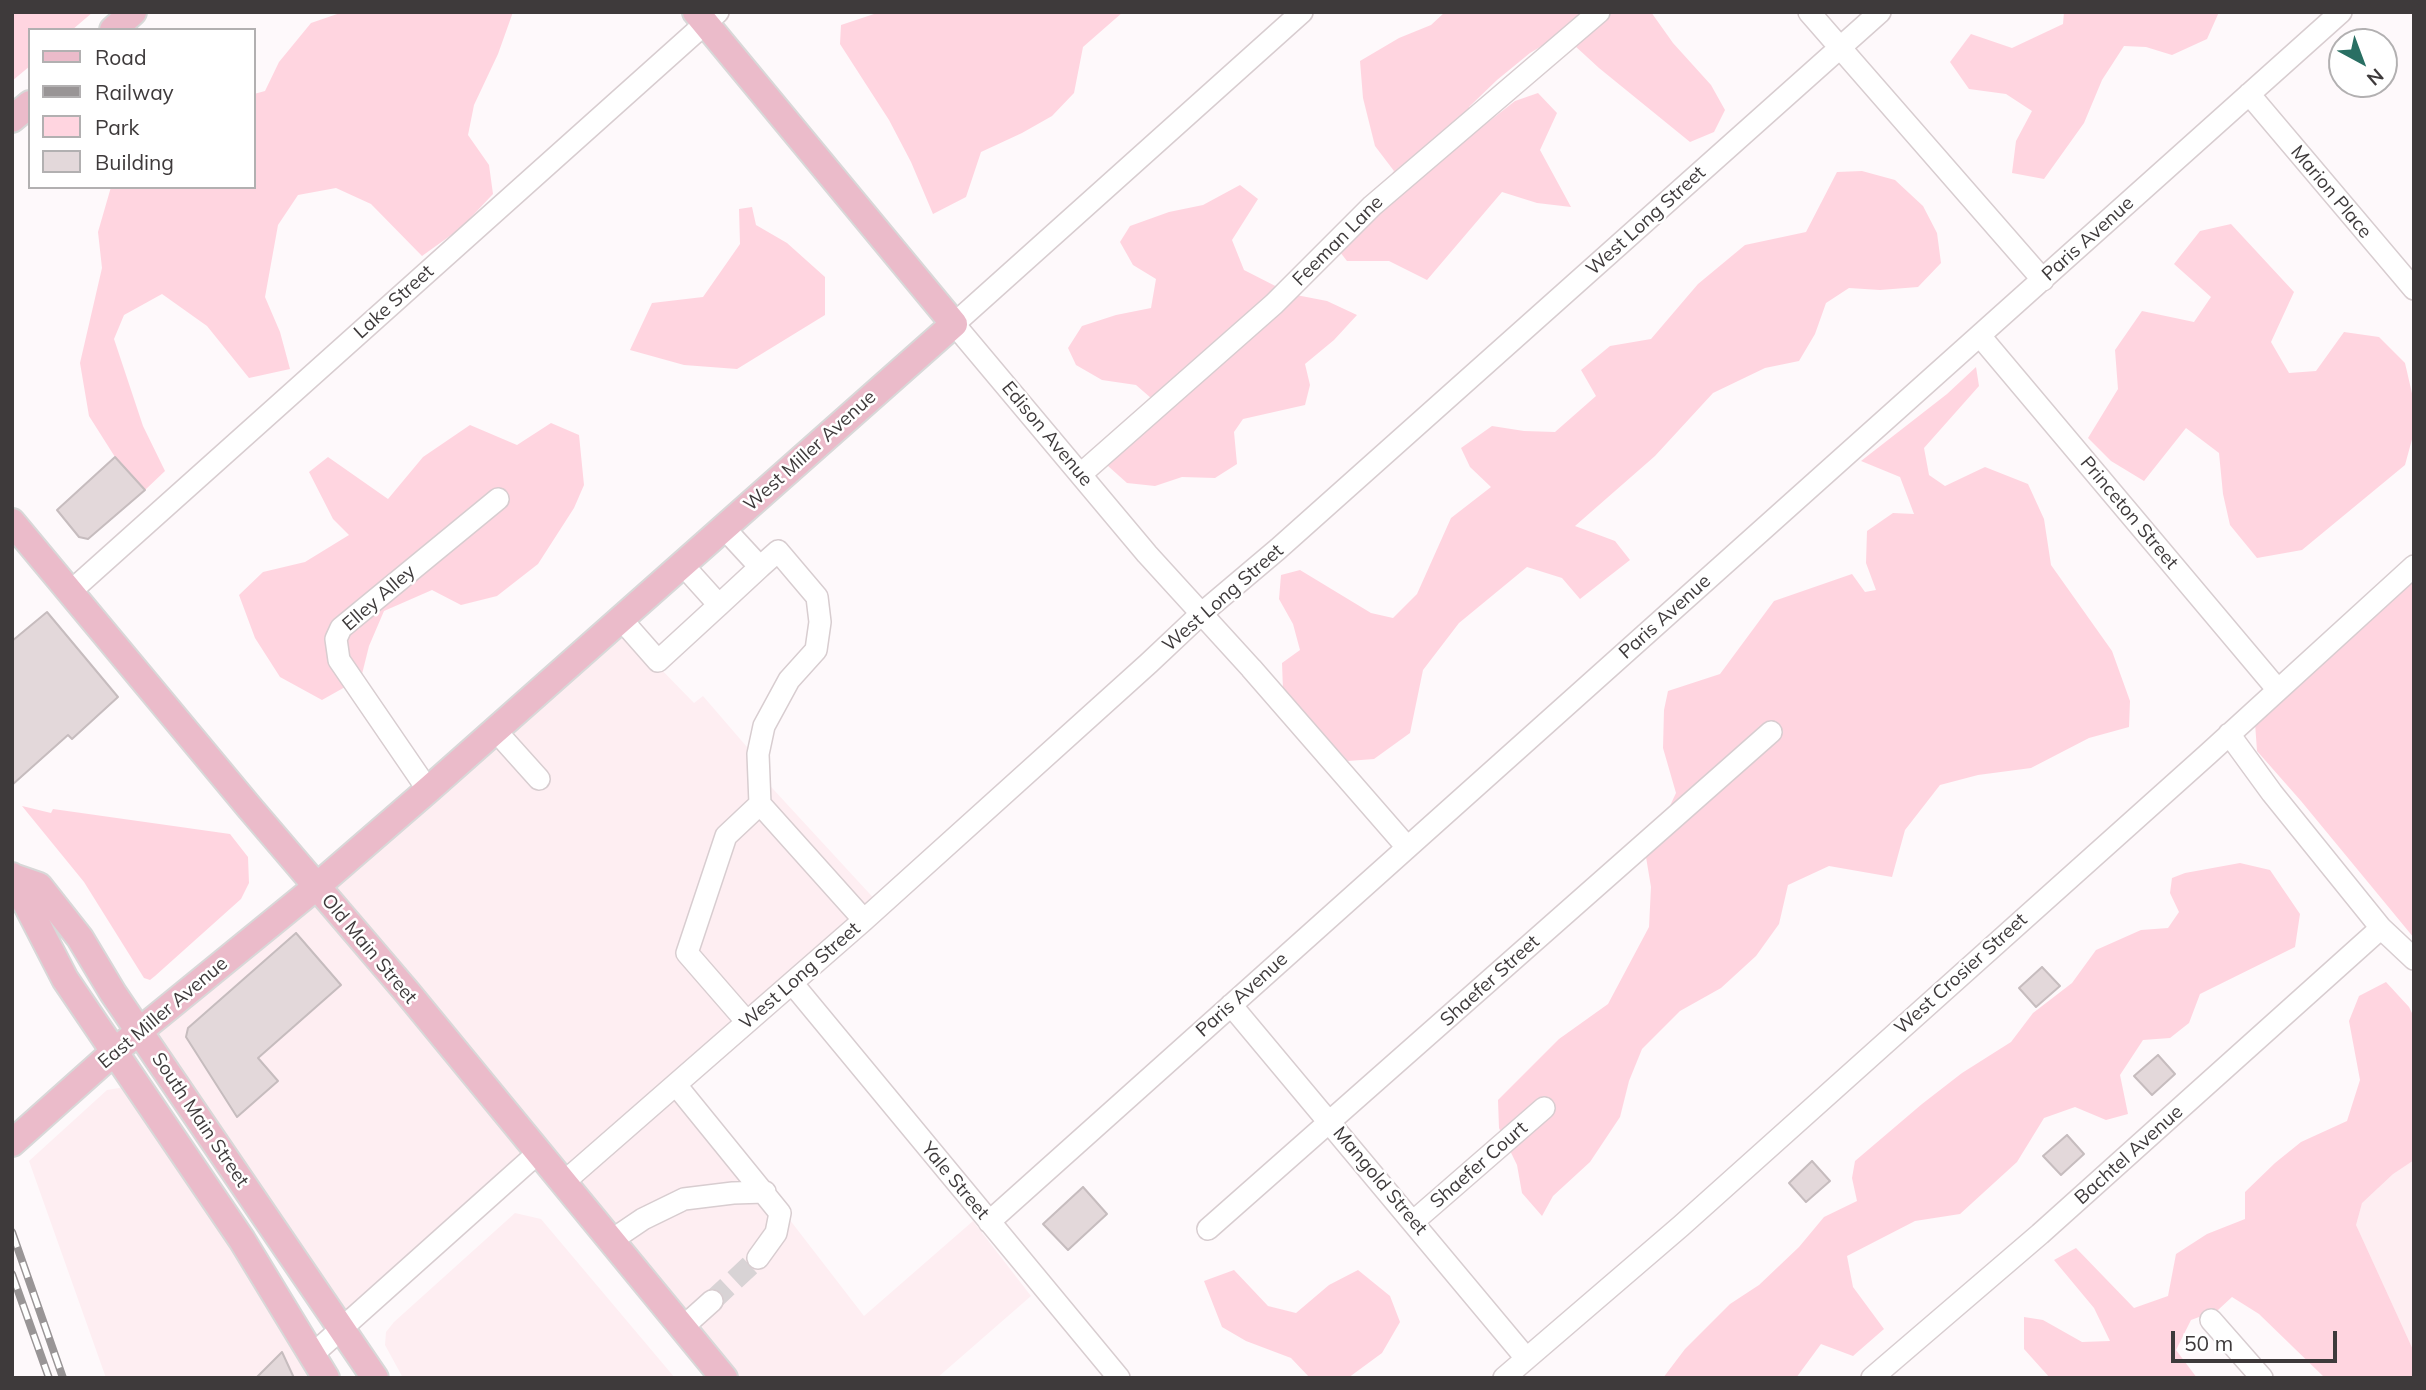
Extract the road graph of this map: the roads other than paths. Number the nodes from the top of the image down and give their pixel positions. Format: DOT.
graph roads {
  1 [pos="133,12"];
  2 [pos="1302,12"];
  3 [pos="1599,12"];
  4 [pos="1809,12"];
  5 [pos="1880,12"];
  6 [pos="2341,12"];
  7 [pos="706,16"];
  8 [pos="115,28"];
  9 [pos="1839,48"];
  10 [pos="2249,94"];
  11 [pos="28,106"];
  12 [pos="12,119"];
  13 [pos="2043,280"];
  14 [pos="2414,289"];
  15 [pos="954,324"];
  16 [pos="1980,337"];
  17 [pos="1081,474"];
  18 [pos="498,499"];
  19 [pos="12,522"];
  20 [pos="724,528"];
  21 [pos="682,564"];
  22 [pos="2414,566"];
  23 [pos="760,567"];
  24 [pos="70,592"];
  25 [pos="719,605"];
  26 [pos="1201,614"];
  27 [pos="621,619"];
  28 [pos="2278,690"];
  29 [pos="495,730"];
  30 [pos="1771,732"];
  31 [pos="2229,734"];
  32 [pos="539,779"];
  33 [pos="428,790"];
  34 [pos="760,804"];
  35 [pos="1407,847"];
  36 [pos="13,876"];
  37 [pos="316,887"];
  38 [pos="864,920"];
  39 [pos="2381,928"];
  40 [pos="2414,959"];
  41 [pos="792,983"];
  42 [pos="1231,1006"];
  43 [pos="747,1022"];
  44 [pos="139,1031"];
  45 [pos="115,1051"];
  46 [pos="676,1084"];
  47 [pos="1544,1108"];
  48 [pos="1329,1121"];
  49 [pos="12,1143"];
  50 [pos="538,1152"];
  51 [pos="564,1182"];
  52 [pos="765,1192"];
  53 [pos="1414,1221"];
  54 [pos="989,1222"];
  55 [pos="1208,1229"];
  56 [pos="612,1240"];
  57 [pos="758,1258"];
  58 [pos="712,1301"];
  59 [pos="2211,1320"];
  60 [pos="683,1326"];
  61 [pos="343,1328"];
  62 [pos="312,1355"];
  63 [pos="1526,1358"];
  64 [pos="326,1378"];
  65 [pos="375,1378"];
  66 [pos="724,1378"];
  67 [pos="1119,1378"];
  68 [pos="1504,1378"];
  69 [pos="1872,1378"];
  70 [pos="2262,1378"];
  1 -- 8 [label="main road"];
  2 -- 15 [label="street, West Miller Avenue"];
  3 -- 17 [label="street, Feeman Lane"];
  4 -- 9 [label="street"];
  5 -- 9 [label="street, West Long Street"];
  6 -- 10 [label="street, Paris Avenue"];
  7 -- 15 [label="main road, Edison Avenue"];
  7 -- 24 [label="street, Lake Street"];
  9 -- 13 [label="street"];
  9 -- 26 [label="street, West Long Street"];
  10 -- 13 [label="street, Paris Avenue"];
  10 -- 14 [label="street, Marion Place"];
  11 -- 12 [label="main road"];
  13 -- 16 [label="street, Paris Avenue"];
  15 -- 17 [label="street, Edison Avenue"];
  15 -- 20 [label="main road, West Miller Avenue"];
  16 -- 28 [label="street, Princeton Street"];
  16 -- 35 [label="street, Paris Avenue"];
  17 -- 26 [label="street, Edison Avenue"];
  18 -- 33 [label="street, Elley Alley"];
  19 -- 24 [label="main road, Old Main Street"];
  20 -- 21 [label="main road, West Miller Avenue"];
  20 -- 23 [label="street"];
  21 -- 25 [label="street"];
  21 -- 27 [label="main road, West Miller Avenue"];
  22 -- 28 [label="street, West Crosier Street"];
  23 -- 25 [label="street"];
  23 -- 34 [label="street"];
  24 -- 37 [label="main road, Old Main Street"];
  25 -- 27 [label="street"];
  26 -- 35 [label="street, Edison Avenue"];
  26 -- 38 [label="street, West Long Street"];
  27 -- 29 [label="main road, West Miller Avenue"];
  28 -- 31 [label="street, West Crosier Street"];
  29 -- 32 [label="street"];
  29 -- 33 [label="main road, West Miller Avenue"];
  30 -- 48 [label="street, Shaefer Street"];
  31 -- 39 [label="street"];
  31 -- 63 [label="street, West Crosier Street"];
  33 -- 37 [label="main road, West Miller Avenue"];
  34 -- 38 [label="street"];
  34 -- 43 [label="street"];
  35 -- 42 [label="street, Paris Avenue"];
  36 -- 44 [label="main road, South Main Street"];
  36 -- 45 [label="main road, South Main Street"];
  37 -- 44 [label="main road, East Miller Avenue"];
  37 -- 50 [label="main road, Old Main Street"];
  38 -- 41 [label="street, West Long Street"];
  39 -- 40 [label="street"];
  39 -- 69 [label="street, Bachtel Avenue"];
  41 -- 43 [label="street, West Long Street"];
  41 -- 54 [label="street, Yale Street"];
  42 -- 48 [label="street, Mangold Street"];
  42 -- 54 [label="street, Paris Avenue"];
  43 -- 46 [label="street, West Long Street"];
  44 -- 45 [label="main road, East Miller Avenue"];
  44 -- 61 [label="main road, South Main Street"];
  45 -- 49 [label="main road, East Miller Avenue"];
  45 -- 62 [label="main road, South Main Street"];
  46 -- 51 [label="street, West Long Street"];
  46 -- 52 [label="street"];
  47 -- 53 [label="street, Shaefer Court"];
  48 -- 53 [label="street, Mangold Street"];
  48 -- 55 [label="street, Shaefer Street"];
  50 -- 51 [label="main road, Old Main Street"];
  50 -- 61 [label="street"];
  51 -- 56 [label="main road, Old Main Street"];
  52 -- 56 [label="street"];
  52 -- 57 [label="street"];
  53 -- 63 [label="street, Mangold Street"];
  54 -- 67 [label="street, Yale Street"];
  56 -- 60 [label="main road, Old Main Street"];
  58 -- 60 [label="street"];
  59 -- 70 [label="street"];
  60 -- 66 [label="main road, Old Main Street"];
  61 -- 62 [label="street"];
  61 -- 65 [label="main road, South Main Street"];
  62 -- 64 [label="main road, South Main Street"];
  63 -- 68 [label="street, West Crosier Street"];
}
